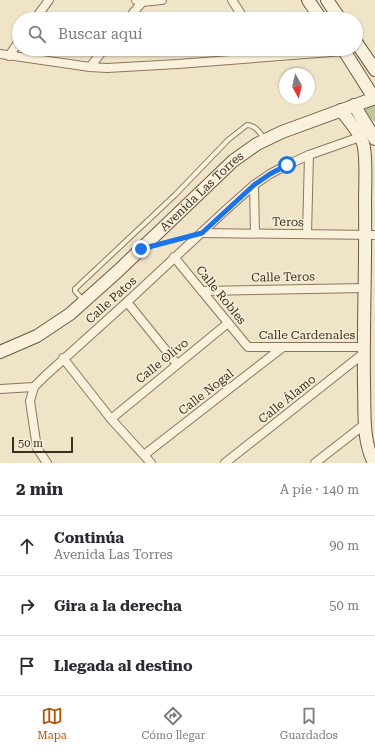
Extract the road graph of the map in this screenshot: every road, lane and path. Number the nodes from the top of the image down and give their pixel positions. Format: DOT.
graph roads {
  1 [pos="49,0"];
  2 [pos="162,0"];
  3 [pos="232,0"];
  4 [pos="308,0"];
  5 [pos="327,0"];
  6 [pos="140,1"];
  7 [pos="40,12"];
  8 [pos="133,12"];
  9 [pos="240,12"];
  10 [pos="316,12"];
  11 [pos="335,12"];
  12 [pos="12,52"];
  13 [pos="363,52"];
  14 [pos="0,54"];
  15 [pos="9,56"];
  16 [pos="99,56"];
  17 [pos="277,56"];
  18 [pos="347,56"];
  19 [pos="266,57"];
  20 [pos="90,67"];
  21 [pos="375,70"];
  22 [pos="373,96"];
  23 [pos="354,105"];
  24 [pos="341,110"];
  25 [pos="368,135"];
  26 [pos="265,140"];
  27 [pos="309,155"];
  28 [pos="254,185"];
  29 [pos="202,233"];
  30 [pos="255,233"];
  31 [pos="307,234"];
  32 [pos="370,235"];
  33 [pos="186,237"];
  34 [pos="164,243"];
  35 [pos="174,257"];
  36 [pos="365,288"];
  37 [pos="202,290"];
  38 [pos="84,302"];
  39 [pos="127,302"];
  40 [pos="228,323"];
  41 [pos="250,347"];
  42 [pos="283,347"];
  43 [pos="364,350"];
  44 [pos="0,352"];
  45 [pos="63,358"];
  46 [pos="177,364"];
  47 [pos="34,387"];
  48 [pos="0,389"];
  49 [pos="111,419"];
  50 [pos="365,424"];
  51 [pos="144,455"];
  52 [pos="47,463"];
  53 [pos="151,463"];
  54 [pos="225,463"];
  55 [pos="315,463"];
  56 [pos="374,463"];
  1 -- 7 [label="street"];
  2 -- 6 [label="street"];
  3 -- 9 [label="street"];
  4 -- 10 [label="street"];
  5 -- 11 [label="street"];
  6 -- 8 [label="street"];
  12 -- 15 [label="street"];
  13 -- 21 [label="street"];
  14 -- 15 [label="street"];
  15 -- 20 [label="street"];
  16 -- 20 [label="street"];
  17 -- 19 [label="street"];
  18 -- 22 [label="street"];
  19 -- 20 [label="street"];
  22 -- 23 [label="street, Avenida Las Torres"];
  23 -- 24 [label="street, Avenida Las Torres"];
  23 -- 25 [label="street"];
  24 -- 25 [label="street"];
  24 -- 26 [label="street, Avenida Las Torres"];
  25 -- 27 [label="street"];
  25 -- 32 [label="street"];
  26 -- 38 [label="street, Avenida Las Torres"];
  26 -- 38 [label="lane"];
  27 -- 28 [label="street"];
  27 -- 31 [label="street"];
  28 -- 29 [label="street"];
  28 -- 30 [label="street"];
  29 -- 30 [label="street, Teros"];
  29 -- 35 [label="street"];
  30 -- 31 [label="street, Teros"];
  31 -- 32 [label="street, Teros"];
  32 -- 36 [label="street"];
  33 -- 34 [label="path"];
  35 -- 37 [label="street, Calle Robles"];
  35 -- 39 [label="street, Calle Patos"];
  36 -- 37 [label="street, Calle Teros"];
  36 -- 43 [label="street"];
  37 -- 40 [label="street, Calle Robles"];
  38 -- 44 [label="street, Avenida Las Torres"];
  39 -- 45 [label="street, Calle Patos"];
  39 -- 46 [label="street"];
  40 -- 41 [label="street, Calle Robles"];
  40 -- 46 [label="street, Calle Olivo"];
  41 -- 42 [label="street, Calle Cardenales"];
  42 -- 43 [label="street, Calle Cardenales"];
  42 -- 51 [label="street, Calle Nogal"];
  43 -- 50 [label="street"];
  43 -- 54 [label="street, Calle Álamo"];
  45 -- 47 [label="street, Calle Patos"];
  45 -- 49 [label="street"];
  46 -- 49 [label="street, Calle Olivo"];
  47 -- 48 [label="street"];
  47 -- 52 [label="street"];
  49 -- 51 [label="street"];
  50 -- 55 [label="street"];
  50 -- 56 [label="street"];
  51 -- 53 [label="street"];
}
